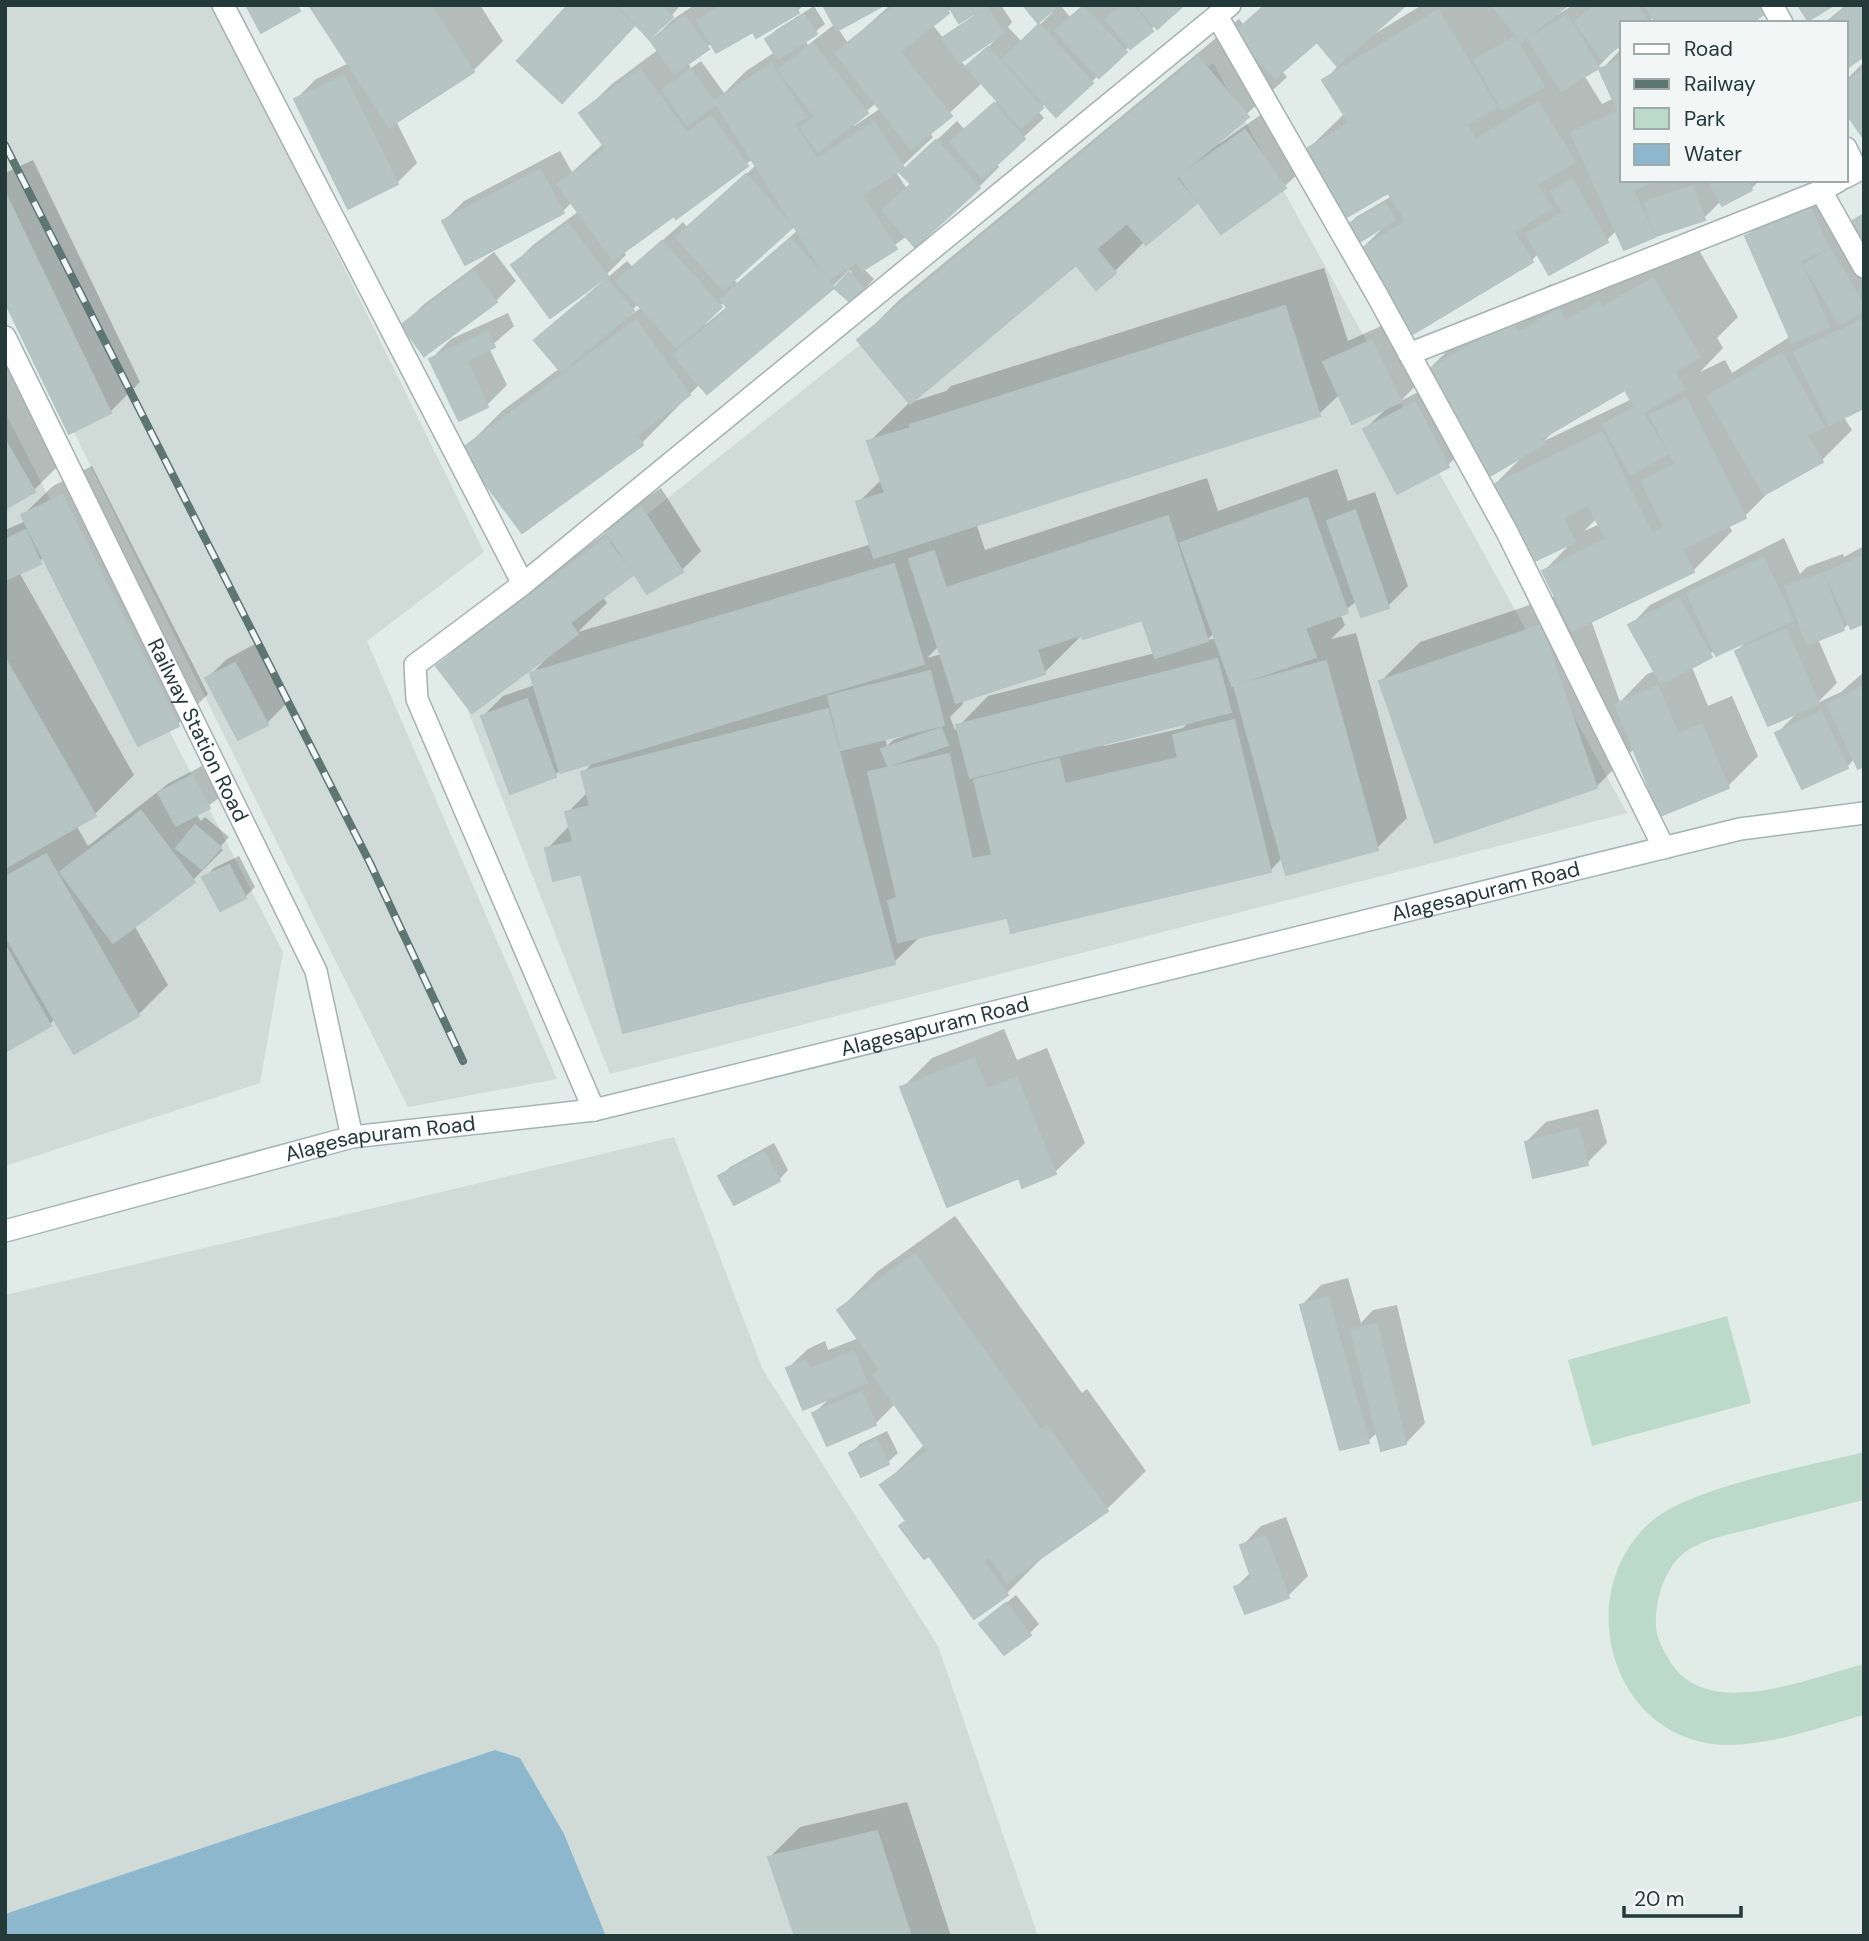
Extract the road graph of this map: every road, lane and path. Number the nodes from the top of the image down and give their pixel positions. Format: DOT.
graph roads {
  1 [pos="223,5"];
  2 [pos="1772,5"];
  3 [pos="1224,10"];
  4 [pos="1781,21"];
  5 [pos="1848,157"];
  6 [pos="1852,175"];
  7 [pos="1838,182"];
  8 [pos="1821,191"];
  9 [pos="1864,267"];
  10 [pos="5,337"];
  11 [pos="1409,354"];
  12 [pos="523,584"];
  13 [pos="1864,813"];
  14 [pos="1664,848"];
  15 [pos="594,1110"];
  16 [pos="352,1137"];
  17 [pos="5,1231"];
  1 -- 12 [label="street"];
  2 -- 4 [label="street"];
  3 -- 11 [label="street"];
  3 -- 12 [label="street"];
  5 -- 6 [label="street"];
  7 -- 8 [label="street"];
  8 -- 9 [label="street"];
  8 -- 11 [label="street"];
  10 -- 16 [label="street, Railway Station Road"];
  11 -- 14 [label="street"];
  12 -- 15 [label="street"];
  13 -- 14 [label="street, Alagesapuram Road"];
  14 -- 15 [label="street, Alagesapuram Road"];
  15 -- 16 [label="street, Alagesapuram Road"];
  16 -- 17 [label="street, Alagesapuram Road"];
}
